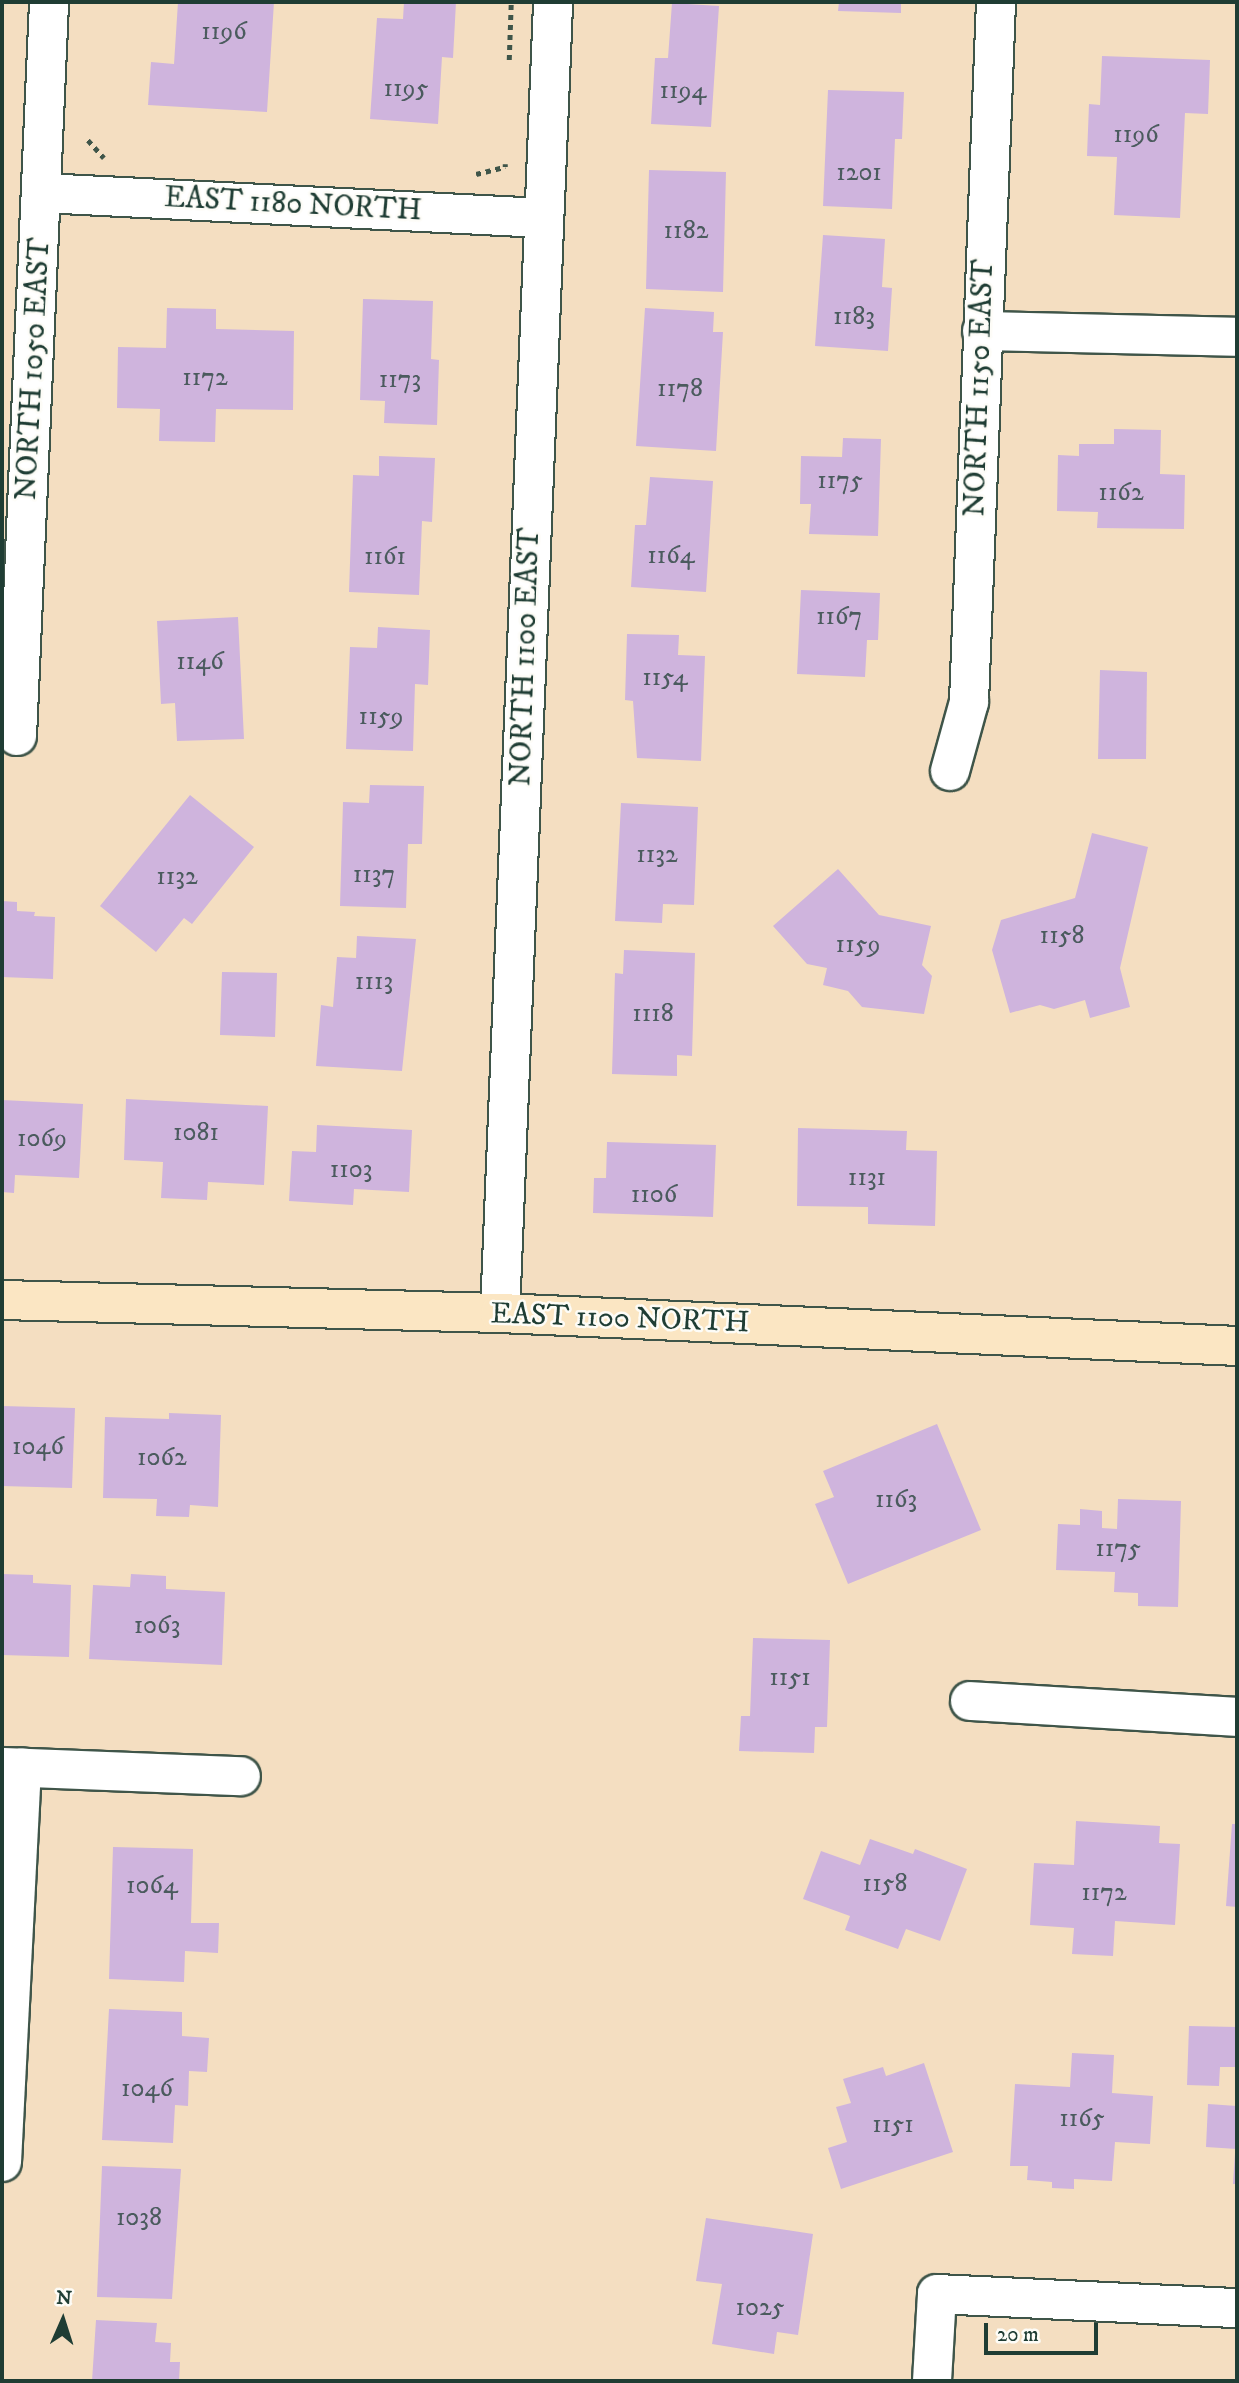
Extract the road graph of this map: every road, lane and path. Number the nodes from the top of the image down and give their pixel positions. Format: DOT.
graph roads {
  1 [pos="49,2"];
  2 [pos="511,2"];
  3 [pos="553,2"];
  4 [pos="996,2"];
  5 [pos="508,71"];
  6 [pos="88,141"];
  7 [pos="505,154"];
  8 [pos="119,160"];
  9 [pos="467,176"];
  10 [pos="42,193"];
  11 [pos="543,218"];
  12 [pos="982,331"];
  13 [pos="1237,337"];
  14 [pos="17,736"];
  15 [pos="950,771"];
  16 [pos="2,1300"];
  17 [pos="500,1313"];
  18 [pos="1237,1346"];
  19 [pos="970,1701"];
  20 [pos="1237,1717"];
  21 [pos="12,1768"];
  22 [pos="241,1776"];
  23 [pos="2,2161"];
  24 [pos="1237,2308"];
  25 [pos="932,2381"];
  1 -- 10 [label="street, NORTH 1050 EAST"];
  2 -- 5 [label="path"];
  3 -- 11 [label="street, NORTH 1100 EAST"];
  4 -- 12 [label="street, NORTH 1150 EAST"];
  6 -- 8 [label="path"];
  7 -- 9 [label="path"];
  10 -- 11 [label="street, EAST 1180 NORTH"];
  10 -- 14 [label="street, NORTH 1050 EAST"];
  11 -- 17 [label="street, NORTH 1100 EAST"];
  12 -- 13 [label="street"];
  12 -- 15 [label="street, NORTH 1150 EAST"];
  16 -- 17 [label="street, EAST 1100 NORTH"];
  17 -- 18 [label="street, EAST 1100 NORTH"];
  19 -- 20 [label="street"];
  21 -- 22 [label="street"];
  21 -- 23 [label="street"];
  24 -- 25 [label="street"];
}
